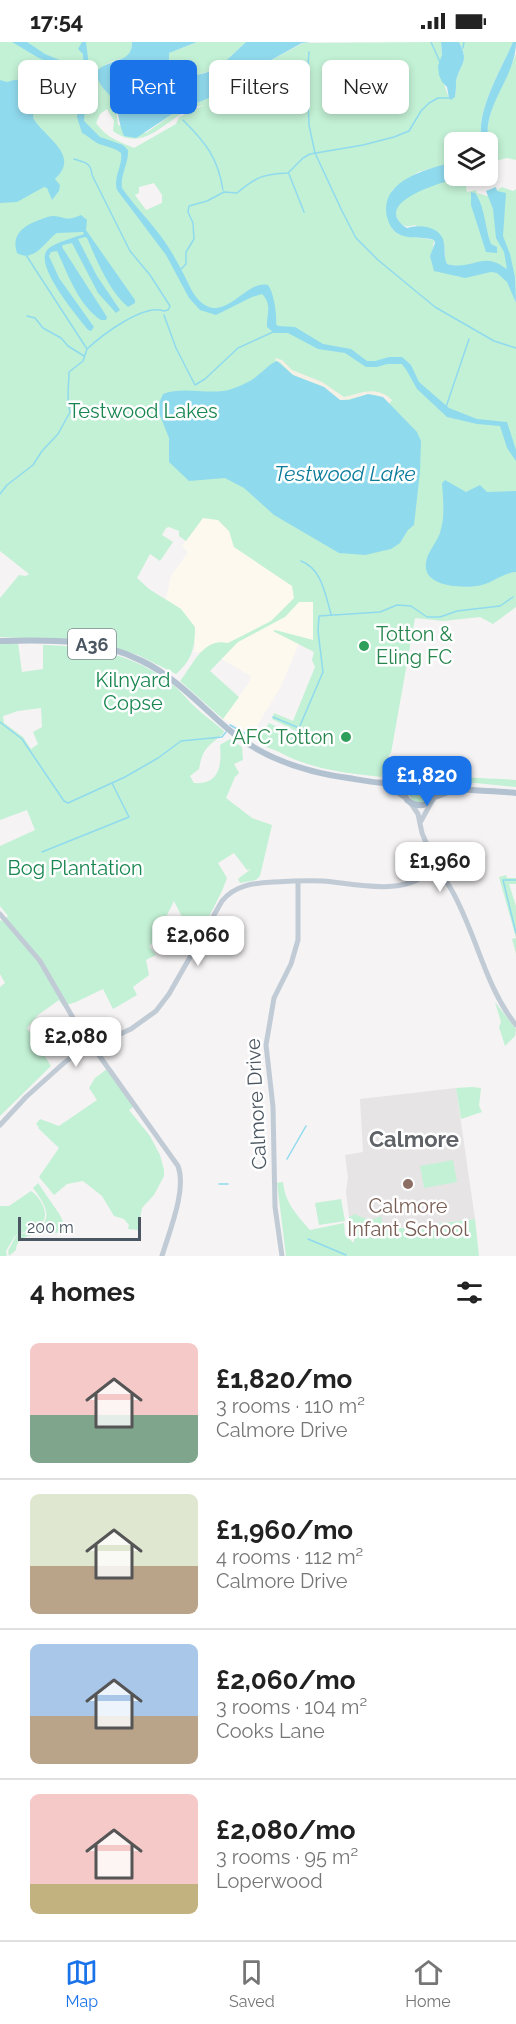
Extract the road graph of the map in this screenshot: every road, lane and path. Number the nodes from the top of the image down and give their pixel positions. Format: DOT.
graph roads {
  1 [pos="0,641"];
  2 [pos="432,778"];
  3 [pos="406,780"];
  4 [pos="385,783"];
  5 [pos="456,788"];
  6 [pos="516,792"];
  7 [pos="433,798"];
  8 [pos="408,800"];
  9 [pos="420,823"];
  10 [pos="434,867"];
  11 [pos="298,881"];
  12 [pos="0,914"];
  13 [pos="516,1025"];
  14 [pos="93,1047"];
  15 [pos="0,1125"];
  16 [pos="162,1256"];
  17 [pos="282,1256"];
  1 -- 4 [label="main road, A36"];
  2 -- 3 [label="main road"];
  2 -- 5 [label="main road"];
  2 -- 7 [label="main road"];
  3 -- 4 [label="main road, A36"];
  3 -- 8 [label="main road"];
  4 -- 8 [label="main road, A36"];
  5 -- 6 [label="main road"];
  5 -- 7 [label="main road"];
  7 -- 8 [label="main road"];
  7 -- 9 [label="street"];
  8 -- 9 [label="street"];
  9 -- 10 [label="street"];
  10 -- 11 [label="street"];
  10 -- 13 [label="street"];
  11 -- 14 [label="street"];
  11 -- 17 [label="street, Calmore Drive"];
  12 -- 14 [label="street"];
  14 -- 15 [label="street"];
  14 -- 16 [label="street"];
}
